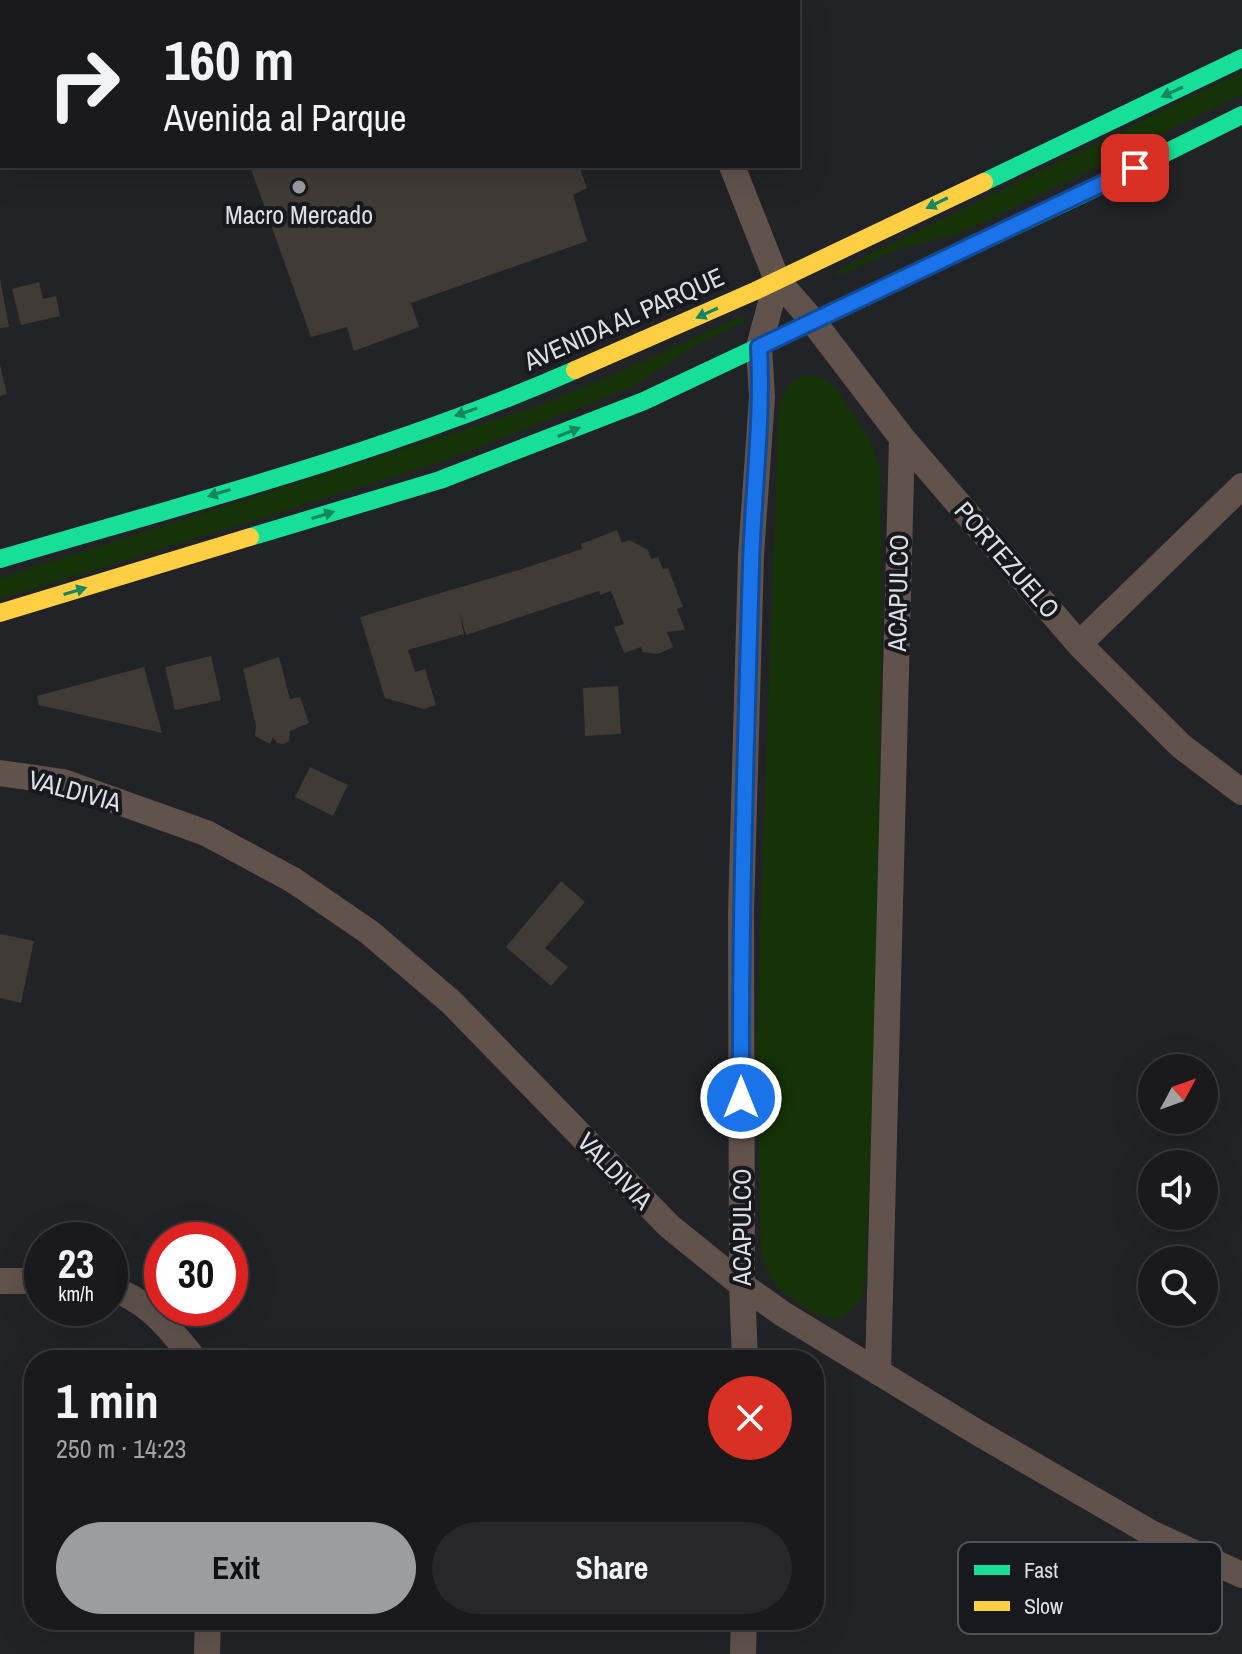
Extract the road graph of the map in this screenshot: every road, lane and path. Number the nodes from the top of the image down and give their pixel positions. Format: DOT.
graph roads {
  1 [pos="1242,58"];
  2 [pos="1242,115"];
  3 [pos="733,168"];
  4 [pos="777,280"];
  5 [pos="804,311"];
  6 [pos="759,347"];
  7 [pos="902,438"];
  8 [pos="1242,486"];
  9 [pos="0,559"];
  10 [pos="0,613"];
  11 [pos="1079,644"];
  12 [pos="0,773"];
  13 [pos="1242,792"];
  14 [pos="0,1281"];
  15 [pos="24,1281"];
  16 [pos="742,1285"];
  17 [pos="128,1296"];
  18 [pos="187,1350"];
  19 [pos="745,1350"];
  20 [pos="878,1372"];
  21 [pos="1170,1542"];
  22 [pos="1222,1566"];
  23 [pos="1242,1575"];
  24 [pos="208,1630"];
  25 [pos="744,1630"];
  26 [pos="207,1654"];
  27 [pos="743,1654"];
  1 -- 4 [label="main road, AVENIDA AL PARQUE, one-way"];
  2 -- 5 [label="main road"];
  3 -- 4 [label="street, PORTEZUELO"];
  4 -- 5 [label="street, PORTEZUELO"];
  4 -- 6 [label="street, ACAPULCO"];
  4 -- 9 [label="main road, AVENIDA AL PARQUE, one-way"];
  5 -- 6 [label="main road"];
  5 -- 7 [label="street, PORTEZUELO"];
  10 -- 6 [label="main road, one-way"];
  6 -- 16 [label="street, ACAPULCO"];
  7 -- 11 [label="street, PORTEZUELO"];
  7 -- 20 [label="street, ACAPULCO"];
  8 -- 11 [label="street"];
  11 -- 13 [label="street, PORTEZUELO"];
  12 -- 16 [label="street, VALDIVIA"];
  14 -- 15 [label="street"];
  16 -- 19 [label="street, ACAPULCO"];
  16 -- 20 [label="street, VALDIVIA"];
  17 -- 18 [label="street"];
  20 -- 21 [label="street, VALDIVIA"];
  22 -- 23 [label="street, VALDIVIA"];
  24 -- 26 [label="street"];
  25 -- 27 [label="street"];
}
